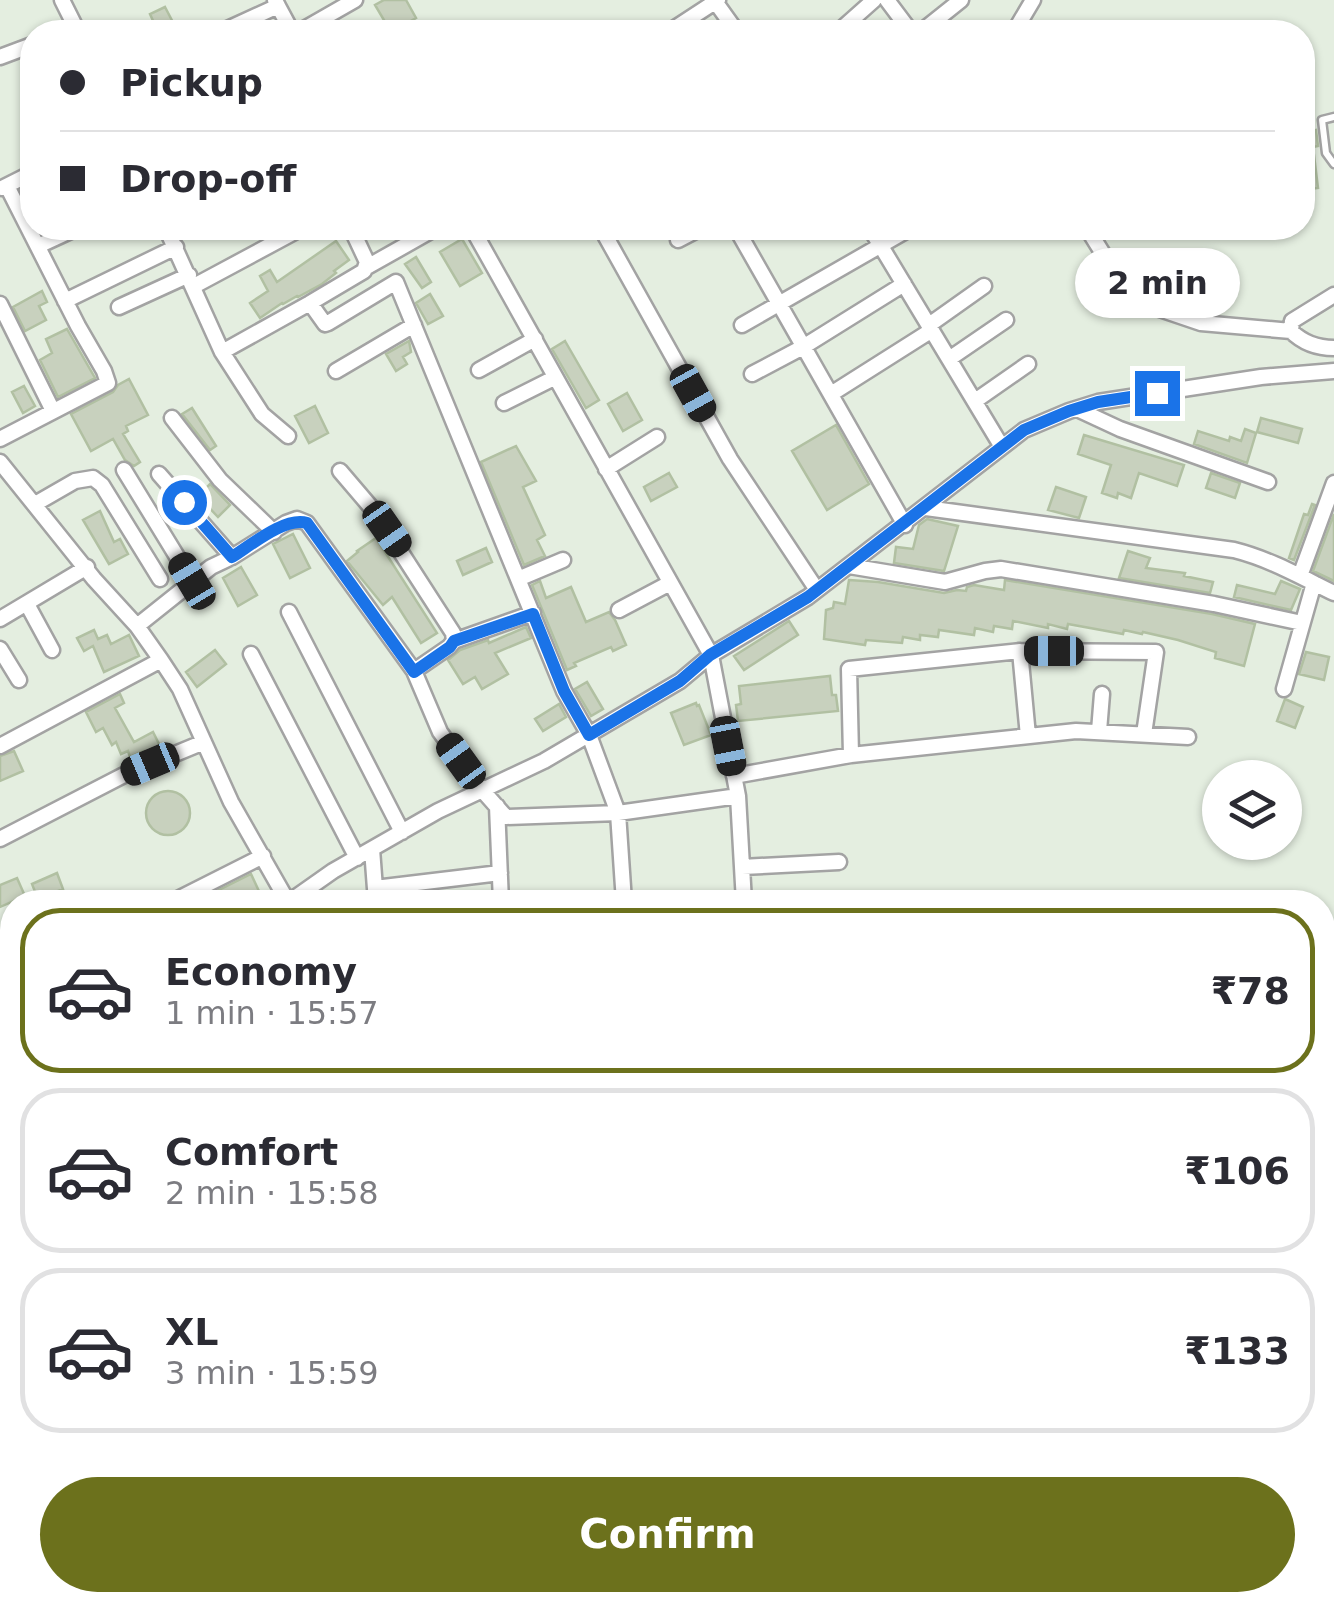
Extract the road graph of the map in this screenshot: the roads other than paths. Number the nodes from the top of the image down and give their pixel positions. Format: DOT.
graph roads {
  1 [pos="355,0"];
  2 [pos="874,0"];
  3 [pos="959,0"];
  4 [pos="716,1"];
  5 [pos="276,3"];
  6 [pos="244,20"];
  7 [pos="318,20"];
  8 [pos="687,20"];
  9 [pos="852,20"];
  10 [pos="936,20"];
  11 [pos="1334,117"];
  12 [pos="1334,164"];
  13 [pos="3,187"];
  14 [pos="20,216"];
  15 [pos="34,240"];
  16 [pos="51,240"];
  17 [pos="172,240"];
  18 [pos="277,240"];
  19 [pos="356,240"];
  20 [pos="415,240"];
  21 [pos="479,240"];
  22 [pos="608,240"];
  23 [pos="747,240"];
  24 [pos="877,240"];
  25 [pos="891,240"];
  26 [pos="1094,240"];
  27 [pos="38,246"];
  28 [pos="881,246"];
  29 [pos="176,247"];
  30 [pos="367,267"];
  31 [pos="191,281"];
  32 [pos="904,284"];
  33 [pos="984,286"];
  34 [pos="1334,296"];
  35 [pos="65,300"];
  36 [pos="0,304"];
  37 [pos="310,304"];
  38 [pos="780,305"];
  39 [pos="119,307"];
  40 [pos="1006,320"];
  41 [pos="414,325"];
  42 [pos="742,325"];
  43 [pos="931,328"];
  44 [pos="1290,331"];
  45 [pos="534,340"];
  46 [pos="804,347"];
  47 [pos="1334,348"];
  48 [pos="222,352"];
  49 [pos="950,359"];
  50 [pos="1028,364"];
  51 [pos="336,370"];
  52 [pos="478,370"];
  53 [pos="1334,371"];
  54 [pos="752,374"];
  55 [pos="554,378"];
  56 [pos="831,394"];
  57 [pos="975,401"];
  58 [pos="504,402"];
  59 [pos="1076,409"];
  60 [pos="53,412"];
  61 [pos="172,418"];
  62 [pos="288,436"];
  63 [pos="657,437"];
  64 [pos="0,439"];
  65 [pos="1002,447"];
  66 [pos="2,466"];
  67 [pos="606,469"];
  68 [pos="124,470"];
  69 [pos="340,472"];
  70 [pos="159,474"];
  71 [pos="1268,482"];
  72 [pos="1334,483"];
  73 [pos="35,504"];
  74 [pos="926,508"];
  75 [pos="904,524"];
  76 [pos="274,532"];
  77 [pos="232,557"];
  78 [pos="563,560"];
  79 [pos="849,566"];
  80 [pos="87,568"];
  81 [pos="160,579"];
  82 [pos="518,579"];
  83 [pos="1307,580"];
  84 [pos="192,581"];
  85 [pos="670,582"];
  86 [pos="817,590"];
  87 [pos="1334,593"];
  88 [pos="27,604"];
  89 [pos="618,610"];
  90 [pos="289,612"];
  91 [pos="533,614"];
  92 [pos="0,620"];
  93 [pos="1302,623"];
  94 [pos="137,626"];
  95 [pos="454,641"];
  96 [pos="0,649"];
  97 [pos="52,650"];
  98 [pos="1020,650"];
  99 [pos="251,654"];
  100 [pos="710,655"];
  101 [pos="161,660"];
  102 [pos="414,672"];
  103 [pos="19,680"];
  104 [pos="1284,689"];
  105 [pos="1102,694"];
  106 [pos="1100,731"];
  107 [pos="1144,734"];
  108 [pos="589,735"];
  109 [pos="1028,736"];
  110 [pos="1188,736"];
  111 [pos="204,742"];
  112 [pos="0,746"];
  113 [pos="851,755"];
  114 [pos="734,776"];
  115 [pos="482,791"];
  116 [pos="738,796"];
  117 [pos="497,806"];
  118 [pos="618,813"];
  119 [pos="402,832"];
  120 [pos="0,839"];
  121 [pos="372,849"];
  122 [pos="263,856"];
  123 [pos="356,858"];
  124 [pos="838,862"];
  125 [pos="742,867"];
  126 [pos="500,873"];
  127 [pos="196,890"];
  128 [pos="282,890"];
  129 [pos="307,890"];
  130 [pos="376,890"];
  131 [pos="404,890"];
  132 [pos="501,890"];
  133 [pos="623,890"];
  134 [pos="743,890"];
  1 -- 7 [label="street"];
  2 -- 9 [label="street"];
  3 -- 10 [label="street"];
  4 -- 8 [label="street"];
  5 -- 6 [label="street"];
  11 -- 12 [label="lane"];
  13 -- 14 [label="street"];
  15 -- 27 [label="street"];
  16 -- 27 [label="street"];
  17 -- 29 [label="street"];
  18 -- 31 [label="street"];
  19 -- 30 [label="street"];
  20 -- 30 [label="street"];
  21 -- 45 [label="street"];
  22 -- 86 [label="street"];
  23 -- 38 [label="street"];
  24 -- 28 [label="street"];
  25 -- 28 [label="street"];
  26 -- 44 [label="street"];
  27 -- 35 [label="street"];
  28 -- 32 [label="street"];
  28 -- 38 [label="street"];
  29 -- 31 [label="street"];
  29 -- 35 [label="street"];
  30 -- 37 [label="street"];
  31 -- 39 [label="street"];
  31 -- 48 [label="street"];
  32 -- 43 [label="street"];
  32 -- 46 [label="street"];
  33 -- 43 [label="street"];
  34 -- 44 [label="street"];
  35 -- 60 [label="street"];
  36 -- 60 [label="street"];
  37 -- 41 [label="street"];
  37 -- 48 [label="street"];
  38 -- 42 [label="street"];
  38 -- 46 [label="street"];
  40 -- 49 [label="street"];
  41 -- 51 [label="street"];
  41 -- 82 [label="street"];
  43 -- 49 [label="street"];
  43 -- 56 [label="street"];
  44 -- 47 [label="street"];
  45 -- 52 [label="street"];
  45 -- 55 [label="street"];
  46 -- 54 [label="street"];
  46 -- 56 [label="street"];
  48 -- 62 [label="street"];
  49 -- 57 [label="street"];
  50 -- 57 [label="street"];
  53 -- 59 [label="street"];
  55 -- 58 [label="street"];
  55 -- 67 [label="street"];
  56 -- 75 [label="street"];
  57 -- 65 [label="street"];
  59 -- 65 [label="street"];
  59 -- 71 [label="street"];
  60 -- 64 [label="street"];
  61 -- 76 [label="street"];
  63 -- 67 [label="street"];
  65 -- 74 [label="street"];
  66 -- 73 [label="street"];
  67 -- 85 [label="street"];
  68 -- 84 [label="street"];
  69 -- 95 [label="street"];
  70 -- 77 [label="street"];
  72 -- 83 [label="street"];
  73 -- 80 [label="street"];
  73 -- 81 [label="street"];
  74 -- 75 [label="street"];
  74 -- 83 [label="street"];
  75 -- 79 [label="street"];
  76 -- 77 [label="street"];
  76 -- 102 [label="street"];
  77 -- 84 [label="street"];
  78 -- 82 [label="street"];
  79 -- 86 [label="street"];
  79 -- 93 [label="street"];
  80 -- 88 [label="street"];
  80 -- 94 [label="street"];
  82 -- 91 [label="street"];
  83 -- 87 [label="street"];
  83 -- 93 [label="street"];
  84 -- 94 [label="street"];
  85 -- 89 [label="street"];
  85 -- 100 [label="street"];
  86 -- 100 [label="street"];
  88 -- 92 [label="street"];
  88 -- 97 [label="street"];
  90 -- 119 [label="street"];
  91 -- 95 [label="street"];
  91 -- 108 [label="street"];
  93 -- 104 [label="street"];
  94 -- 101 [label="street"];
  95 -- 102 [label="street"];
  96 -- 103 [label="street"];
  98 -- 107 [label="street"];
  98 -- 109 [label="street"];
  98 -- 113 [label="street"];
  99 -- 123 [label="street"];
  100 -- 108 [label="street"];
  100 -- 114 [label="street"];
  101 -- 111 [label="street"];
  101 -- 112 [label="street"];
  102 -- 115 [label="street"];
  105 -- 106 [label="street"];
  106 -- 107 [label="street"];
  106 -- 109 [label="street"];
  107 -- 110 [label="street"];
  108 -- 115 [label="street"];
  108 -- 118 [label="street"];
  109 -- 113 [label="street"];
  111 -- 120 [label="street"];
  111 -- 122 [label="street"];
  113 -- 114 [label="street"];
  114 -- 116 [label="street"];
  115 -- 117 [label="street"];
  115 -- 119 [label="street"];
  116 -- 118 [label="street"];
  116 -- 125 [label="street"];
  117 -- 118 [label="street"];
  117 -- 126 [label="street"];
  118 -- 133 [label="street"];
  119 -- 121 [label="street"];
  121 -- 123 [label="street"];
  121 -- 130 [label="street"];
  122 -- 127 [label="street"];
  122 -- 128 [label="street"];
  123 -- 129 [label="street"];
  124 -- 125 [label="street"];
  125 -- 134 [label="street"];
  126 -- 131 [label="street"];
  126 -- 132 [label="street"];
}
